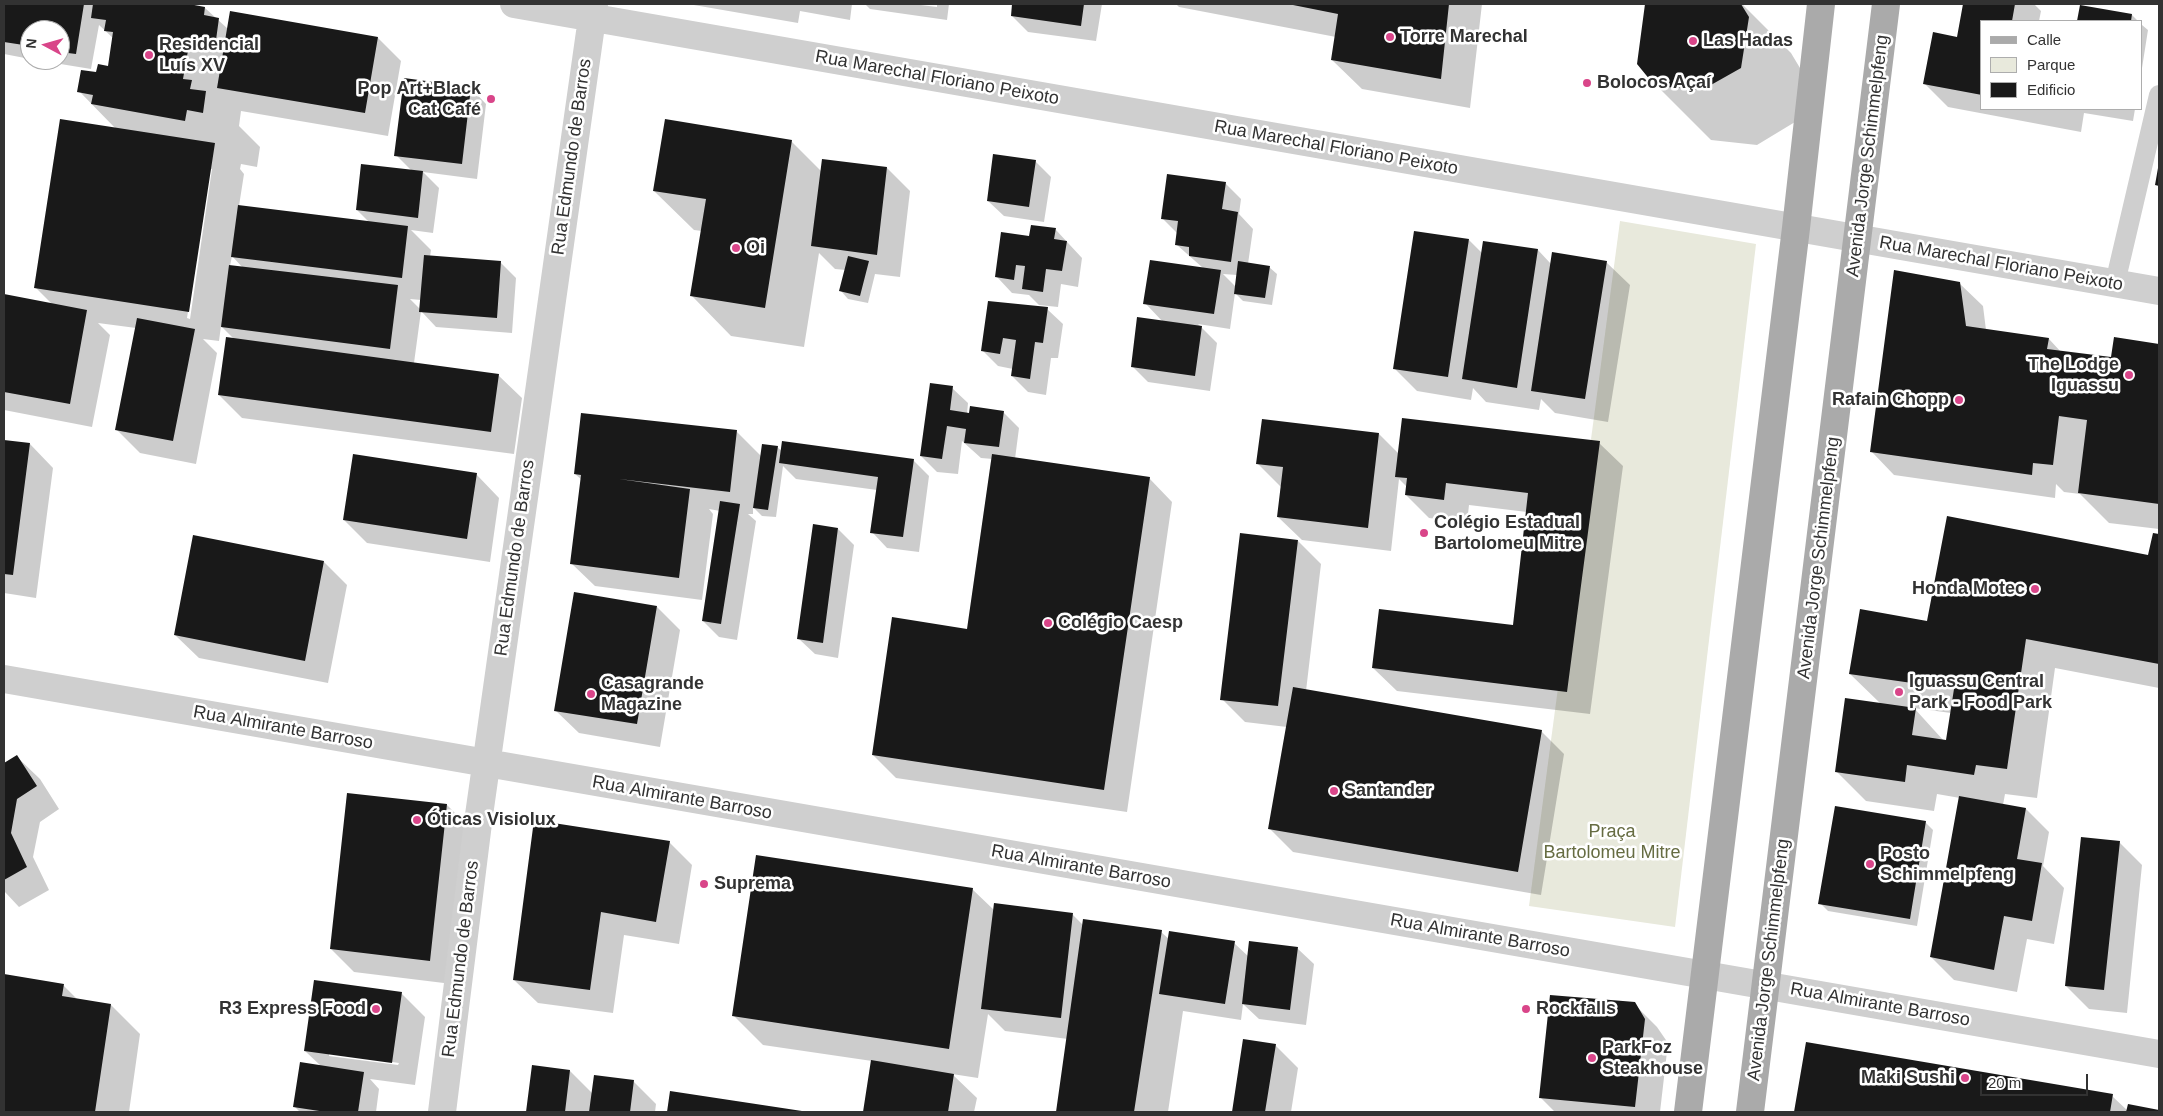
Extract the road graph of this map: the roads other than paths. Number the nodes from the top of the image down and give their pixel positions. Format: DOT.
graph roads {
  1 [pos="514,4"];
  2 [pos="1821,4"];
  3 [pos="1886,4"];
  4 [pos="593,11"];
  5 [pos="2159,95"];
  6 [pos="1796,228"];
  7 [pos="1858,239"];
  8 [pos="2115,283"];
  9 [pos="2159,291"];
  10 [pos="4,679"];
  11 [pos="486,764"];
  12 [pos="1704,975"];
  13 [pos="1766,986"];
  14 [pos="2159,1054"];
  15 [pos="442,1112"];
  16 [pos="1688,1112"];
  17 [pos="1750,1112"];
  1 -- 4 [label="street, Rua Marechal Floriano Peixoto"];
  2 -- 6 [label="main road"];
  3 -- 7 [label="main road, Avenida Jorge Schimmelpfeng"];
  4 -- 6 [label="street, Rua Marechal Floriano Peixoto"];
  4 -- 11 [label="street, Rua Edmundo de Barros"];
  5 -- 8 [label="lane"];
  6 -- 7 [label="street, Rua Marechal Floriano Peixoto"];
  6 -- 12 [label="main road"];
  7 -- 8 [label="street, Rua Marechal Floriano Peixoto"];
  7 -- 13 [label="main road, Avenida Jorge Schimmelpfeng"];
  8 -- 9 [label="street, Rua Marechal Floriano Peixoto"];
  10 -- 11 [label="street, Rua Almirante Barroso"];
  11 -- 12 [label="street, Rua Almirante Barroso"];
  11 -- 15 [label="street, Rua Edmundo de Barros"];
  12 -- 13 [label="street, Rua Almirante Barroso"];
  12 -- 16 [label="main road"];
  13 -- 14 [label="street, Rua Almirante Barroso"];
  13 -- 17 [label="main road, Avenida Jorge Schimmelpfeng"];
}
